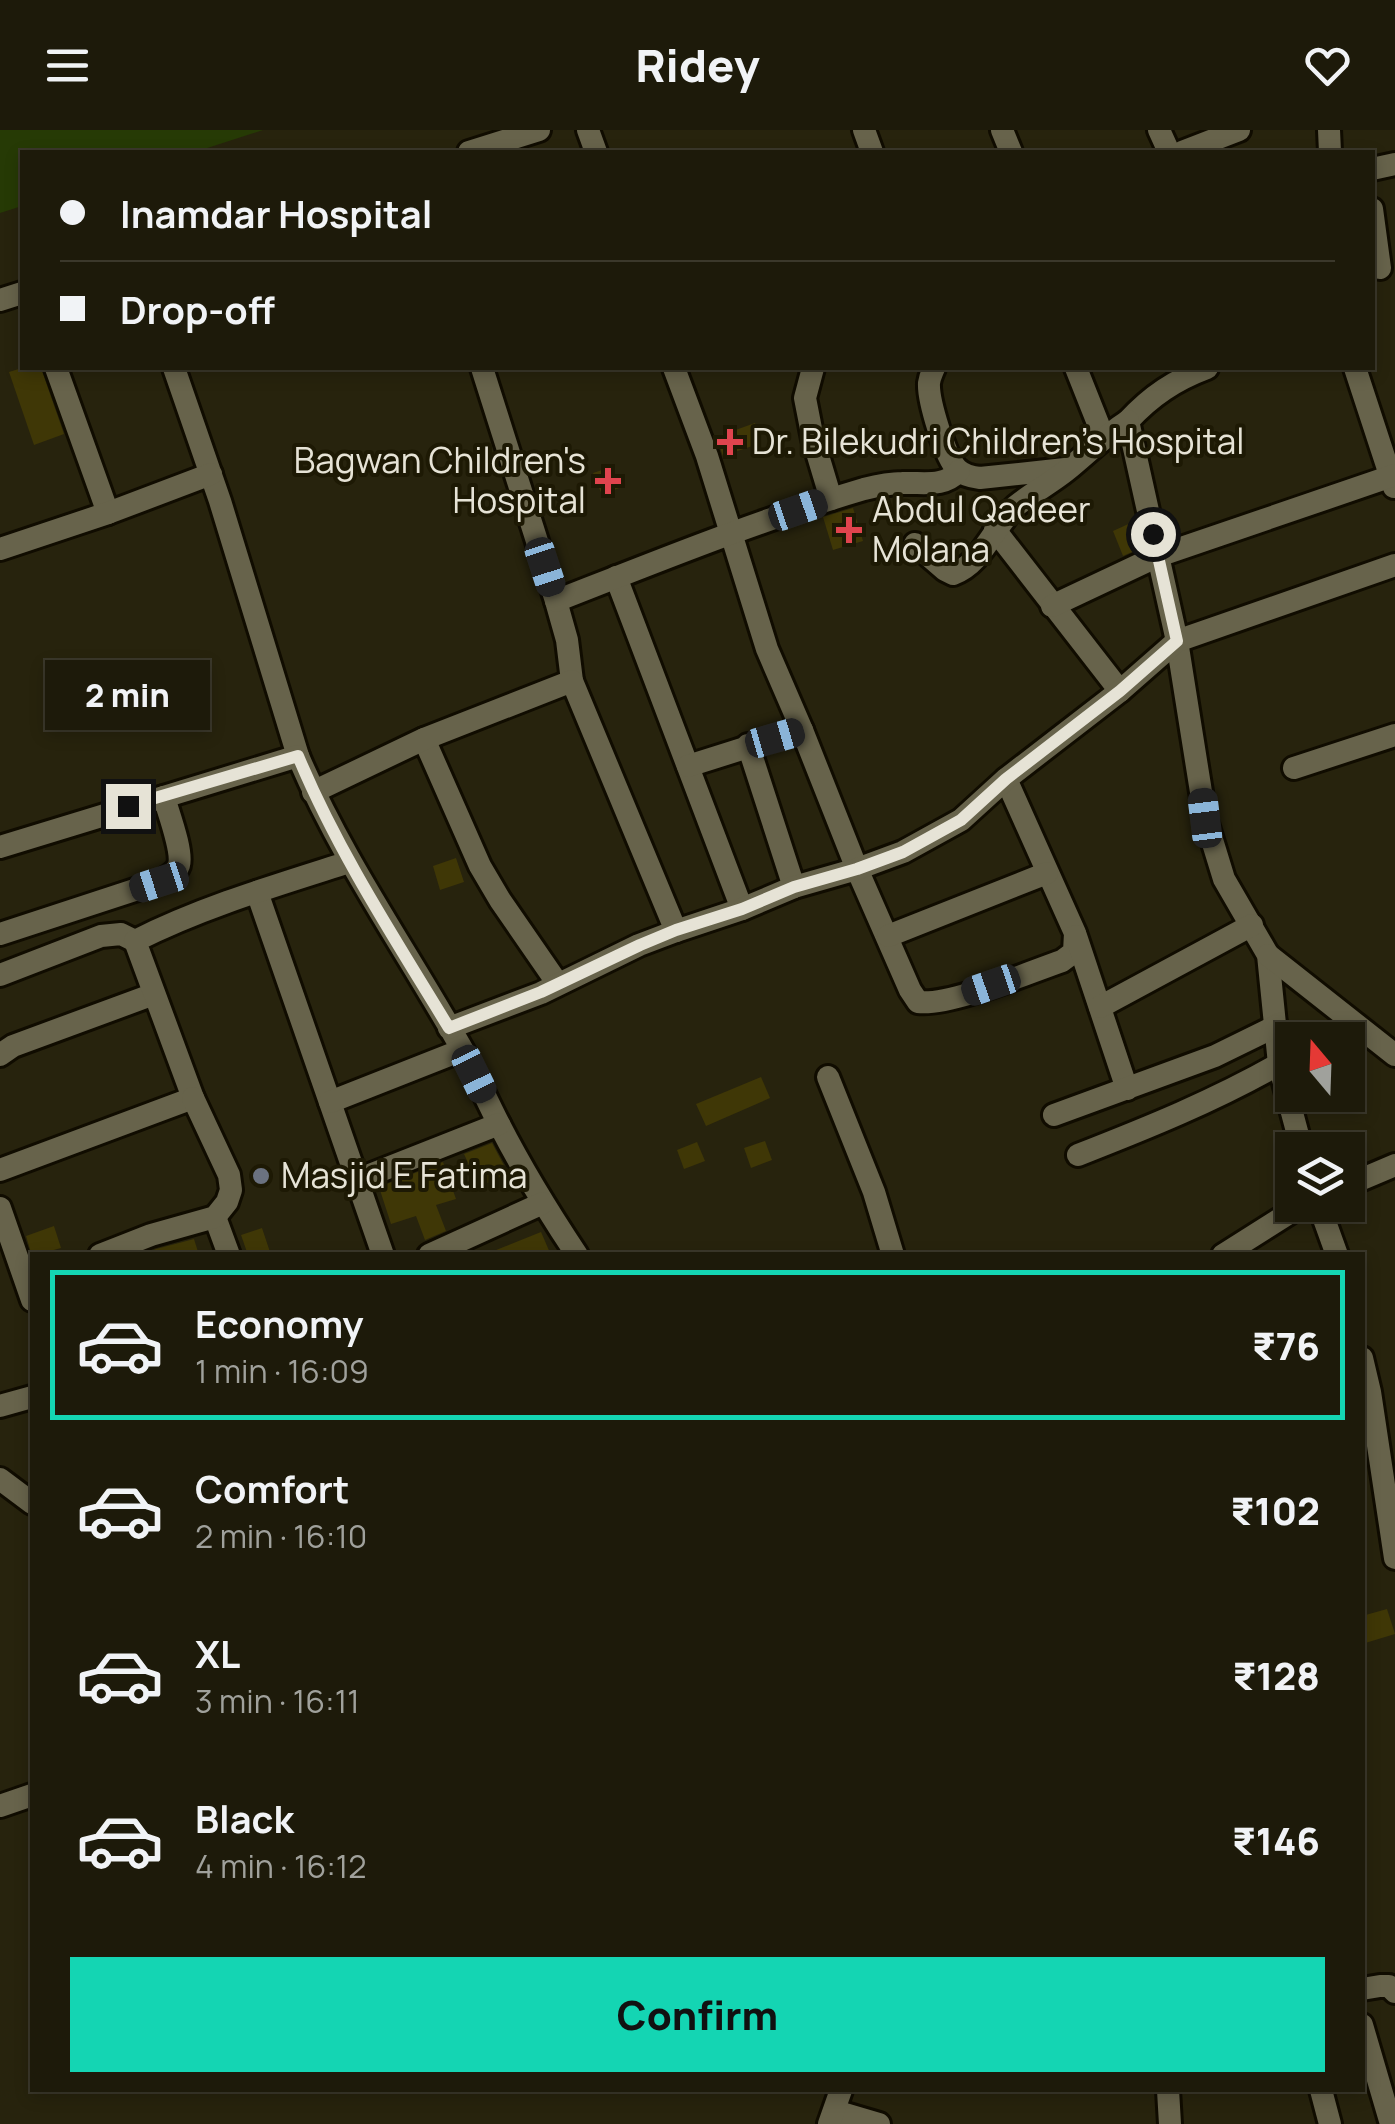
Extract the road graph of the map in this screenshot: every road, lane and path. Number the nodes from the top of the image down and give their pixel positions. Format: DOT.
graph roads {
  1 [pos="540,130"];
  2 [pos="1240,130"];
  3 [pos="475,150"];
  4 [pos="1187,150"];
  5 [pos="1375,227"];
  6 [pos="1382,268"];
  7 [pos="57,370"];
  8 [pos="175,370"];
  9 [pos="483,370"];
  10 [pos="675,370"];
  11 [pos="812,370"];
  12 [pos="933,370"];
  13 [pos="1077,370"];
  14 [pos="1191,370"];
  15 [pos="1356,370"];
  16 [pos="1128,421"];
  17 [pos="1103,436"];
  18 [pos="1068,469"];
  19 [pos="958,471"];
  20 [pos="210,474"];
  21 [pos="1393,481"];
  22 [pos="831,499"];
  23 [pos="108,514"];
  24 [pos="995,530"];
  25 [pos="731,533"];
  26 [pos="915,544"];
  27 [pos="0,549"];
  28 [pos="1158,556"];
  29 [pos="1395,565"];
  30 [pos="616,577"];
  31 [pos="556,600"];
  32 [pos="1052,606"];
  33 [pos="1177,641"];
  34 [pos="572,681"];
  35 [pos="1120,691"];
  36 [pos="802,730"];
  37 [pos="1395,735"];
  38 [pos="424,739"];
  39 [pos="748,745"];
  40 [pos="298,756"];
  41 [pos="688,766"];
  42 [pos="1294,768"];
  43 [pos="1006,779"];
  44 [pos="314,792"];
  45 [pos="164,797"];
  46 [pos="0,846"];
  47 [pos="349,862"];
  48 [pos="857,869"];
  49 [pos="1047,873"];
  50 [pos="794,887"];
  51 [pos="257,892"];
  52 [pos="742,909"];
  53 [pos="1252,925"];
  54 [pos="676,930"];
  55 [pos="1076,933"];
  56 [pos="0,934"];
  57 [pos="888,936"];
  58 [pos="135,941"];
  59 [pos="1268,956"];
  60 [pos="0,974"];
  61 [pos="558,984"];
  62 [pos="154,994"];
  63 [pos="1100,1007"];
  64 [pos="1276,1022"];
  65 [pos="1275,1026"];
  66 [pos="449,1028"];
  67 [pos="462,1050"];
  68 [pos="1395,1054"];
  69 [pos="0,1055"];
  70 [pos="1275,1067"];
  71 [pos="828,1077"];
  72 [pos="1127,1089"];
  73 [pos="193,1098"];
  74 [pos="330,1102"];
  75 [pos="1054,1115"];
  76 [pos="499,1124"];
  77 [pos="1078,1155"];
  78 [pos="0,1170"];
  79 [pos="1390,1170"];
  80 [pos="1365,1179"];
  81 [pos="357,1180"];
  82 [pos="543,1204"];
  83 [pos="0,1208"];
  84 [pos="215,1217"];
  85 [pos="1275,1222"];
  86 [pos="1325,1222"];
  87 [pos="154,1245"];
  88 [pos="116,1252"];
  89 [pos="228,1252"];
  90 [pos="382,1252"];
  91 [pos="436,1252"];
  92 [pos="575,1252"];
  93 [pos="893,1252"];
  94 [pos="1228,1252"];
  95 [pos="1336,1252"];
  96 [pos="23,1283"];
  97 [pos="1365,1369"];
  98 [pos="30,1398"];
  99 [pos="0,1406"];
  100 [pos="1386,1445"];
  101 [pos="0,1479"];
  102 [pos="30,1502"];
  103 [pos="1395,1558"];
  104 [pos="30,1797"];
  105 [pos="0,1806"];
  106 [pos="1365,1989"];
  107 [pos="1395,1992"];
  108 [pos="1365,2035"];
  109 [pos="1168,2092"];
  110 [pos="1322,2092"];
  111 [pos="835,2108"];
  112 [pos="879,2124"];
  113 [pos="1170,2124"];
  114 [pos="1330,2124"];
  115 [pos="1392,2124"];
  1 -- 3 [label="street"];
  2 -- 4 [label="street"];
  5 -- 6 [label="street"];
  7 -- 23 [label="street"];
  8 -- 20 [label="street"];
  9 -- 31 [label="street"];
  10 -- 25 [label="street"];
  11 -- 22 [label="street"];
  12 -- 19 [label="street"];
  13 -- 17 [label="street"];
  14 -- 16 [label="street"];
  15 -- 21 [label="street"];
  16 -- 17 [label="street"];
  16 -- 28 [label="street"];
  17 -- 18 [label="street"];
  18 -- 19 [label="street"];
  18 -- 24 [label="street"];
  19 -- 22 [label="street"];
  20 -- 23 [label="street"];
  20 -- 40 [label="street"];
  21 -- 28 [label="street"];
  22 -- 25 [label="street"];
  23 -- 27 [label="street"];
  24 -- 26 [label="street"];
  24 -- 32 [label="street"];
  25 -- 30 [label="street"];
  25 -- 36 [label="street"];
  28 -- 32 [label="street"];
  28 -- 33 [label="street"];
  29 -- 33 [label="street"];
  30 -- 31 [label="street"];
  30 -- 41 [label="street"];
  31 -- 34 [label="street"];
  32 -- 35 [label="street"];
  33 -- 35 [label="street"];
  33 -- 53 [label="street"];
  34 -- 38 [label="street"];
  34 -- 54 [label="street"];
  35 -- 43 [label="street"];
  36 -- 39 [label="street"];
  36 -- 48 [label="street"];
  37 -- 42 [label="street"];
  38 -- 44 [label="street"];
  38 -- 61 [label="street"];
  39 -- 41 [label="street"];
  39 -- 50 [label="street"];
  40 -- 44 [label="street"];
  40 -- 45 [label="street"];
  41 -- 52 [label="street"];
  43 -- 48 [label="street"];
  43 -- 49 [label="street"];
  44 -- 47 [label="street"];
  45 -- 46 [label="street"];
  45 -- 56 [label="street"];
  47 -- 51 [label="street"];
  47 -- 66 [label="street"];
  48 -- 50 [label="street"];
  48 -- 57 [label="street"];
  49 -- 55 [label="street"];
  49 -- 57 [label="street"];
  50 -- 52 [label="street"];
  51 -- 58 [label="street"];
  51 -- 74 [label="street"];
  52 -- 54 [label="street"];
  53 -- 59 [label="street"];
  53 -- 63 [label="street"];
  54 -- 61 [label="street"];
  55 -- 57 [label="street"];
  55 -- 63 [label="street"];
  58 -- 60 [label="street"];
  58 -- 62 [label="street"];
  59 -- 64 [label="street"];
  59 -- 68 [label="street"];
  61 -- 66 [label="street"];
  62 -- 69 [label="street"];
  62 -- 73 [label="street"];
  63 -- 72 [label="street"];
  65 -- 72 [label="street"];
  66 -- 67 [label="street"];
  67 -- 74 [label="street"];
  67 -- 76 [label="street"];
  70 -- 77 [label="street"];
  71 -- 93 [label="street"];
  72 -- 75 [label="street"];
  73 -- 78 [label="street"];
  73 -- 84 [label="street"];
  74 -- 81 [label="street"];
  76 -- 81 [label="street"];
  76 -- 82 [label="street"];
  79 -- 80 [label="street"];
  81 -- 90 [label="street"];
  82 -- 91 [label="street"];
  82 -- 92 [label="street"];
  83 -- 96 [label="street"];
  84 -- 87 [label="street"];
  84 -- 89 [label="street"];
  85 -- 94 [label="street"];
  86 -- 95 [label="street"];
  87 -- 88 [label="street"];
  97 -- 100 [label="street"];
  98 -- 99 [label="street"];
  100 -- 103 [label="street"];
  101 -- 102 [label="street"];
  104 -- 105 [label="street"];
  106 -- 107 [label="street"];
  108 -- 115 [label="street"];
  109 -- 113 [label="street"];
  110 -- 114 [label="street"];
  111 -- 112 [label="street"];
}
